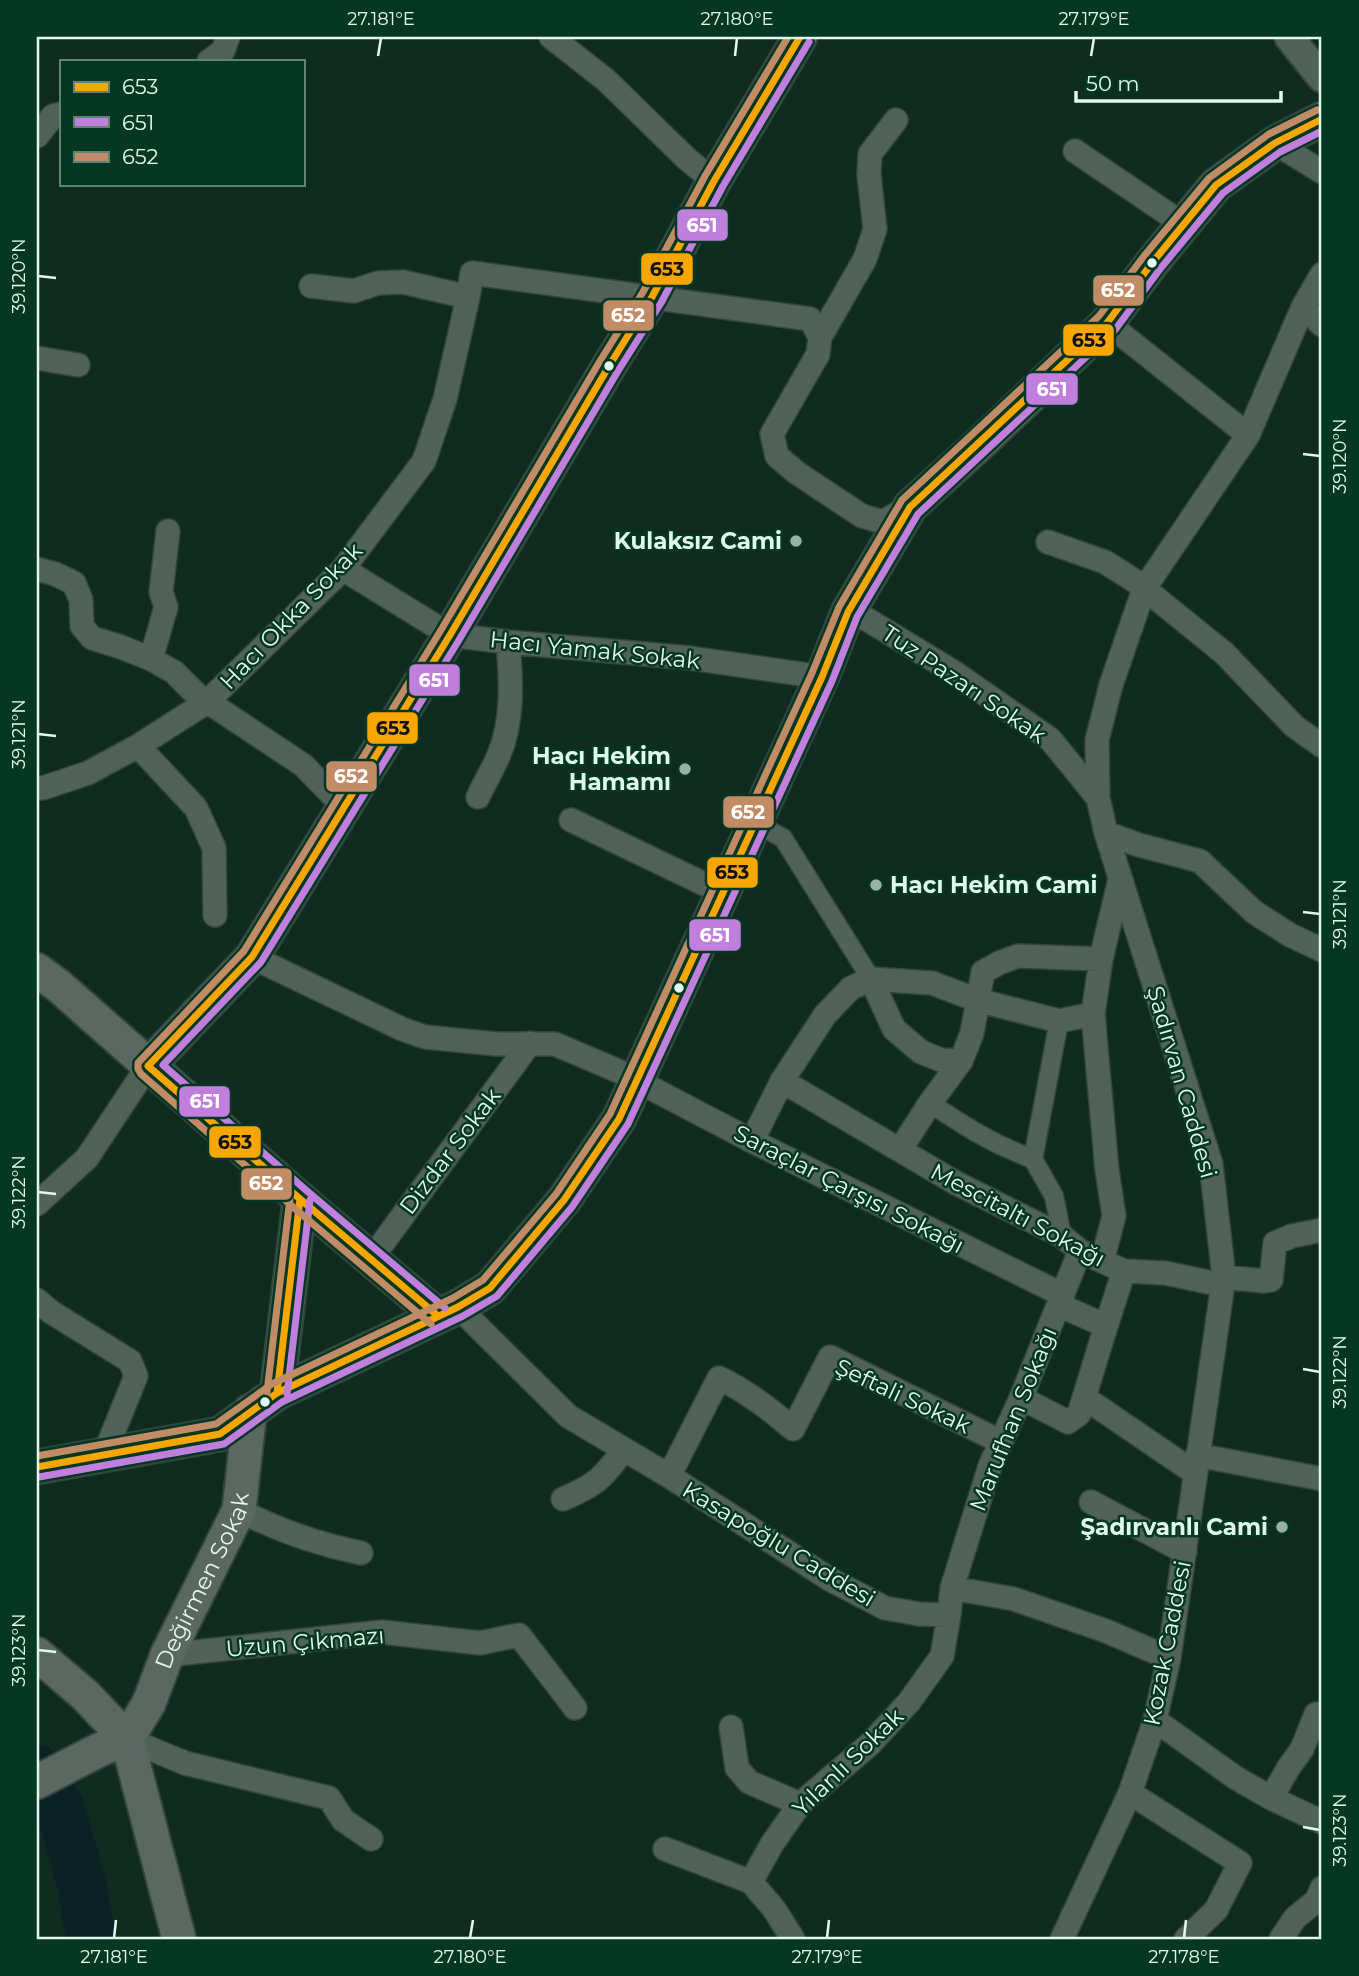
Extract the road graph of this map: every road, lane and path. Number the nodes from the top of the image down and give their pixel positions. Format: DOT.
graph roads {
  1 [pos="229,37"];
  2 [pos="551,37"];
  3 [pos="800,37"];
  4 [pos="1289,37"];
  5 [pos="210,60"];
  6 [pos="1322,78"];
  7 [pos="60,114"];
  8 [pos="1322,118"];
  9 [pos="896,120"];
  10 [pos="37,135"];
  11 [pos="1275,143"];
  12 [pos="1075,151"];
  13 [pos="1322,172"];
  14 [pos="714,181"];
  15 [pos="1183,225"];
  16 [pos="1322,274"];
  17 [pos="311,286"];
  18 [pos="468,297"];
  19 [pos="652,297"];
  20 [pos="1303,307"];
  21 [pos="1107,323"];
  22 [pos="1322,325"];
  23 [pos="820,337"];
  24 [pos="37,358"];
  25 [pos="78,365"];
  26 [pos="1248,435"];
  27 [pos="910,507"];
  28 [pos="168,531"];
  29 [pos="1048,542"];
  30 [pos="37,569"];
  31 [pos="343,569"];
  32 [pos="1144,589"];
  33 [pos="848,612"];
  34 [pos="450,635"];
  35 [pos="508,642"];
  36 [pos="151,659"];
  37 [pos="822,677"];
  38 [pos="207,702"];
  39 [pos="138,746"];
  40 [pos="1322,746"];
  41 [pos="37,788"];
  42 [pos="478,797"];
  43 [pos="1098,798"];
  44 [pos="344,807"];
  45 [pos="571,820"];
  46 [pos="755,823"];
  47 [pos="1106,833"];
  48 [pos="1120,878"];
  49 [pos="723,893"];
  50 [pos="215,915"];
  51 [pos="1322,950"];
  52 [pos="252,957"];
  53 [pos="1101,959"];
  54 [pos="37,970"];
  55 [pos="871,979"];
  56 [pos="976,1000"];
  57 [pos="1093,1014"];
  58 [pos="1059,1021"];
  59 [pos="530,1043"];
  60 [pos="961,1061"];
  61 [pos="148,1066"];
  62 [pos="637,1079"];
  63 [pos="782,1081"];
  64 [pos="930,1103"];
  65 [pos="752,1141"];
  66 [pos="900,1150"];
  67 [pos="1033,1159"];
  68 [pos="300,1199"];
  69 [pos="37,1203"];
  70 [pos="1322,1230"];
  71 [pos="1062,1236"];
  72 [pos="1080,1251"];
  73 [pos="370,1259"];
  74 [pos="1102,1261"];
  75 [pos="1124,1270"];
  76 [pos="1223,1281"];
  77 [pos="37,1300"];
  78 [pos="1061,1300"];
  79 [pos="448,1311"];
  80 [pos="1106,1326"];
  81 [pos="1021,1398"];
  82 [pos="1085,1398"];
  83 [pos="263,1402"];
  84 [pos="1001,1442"];
  85 [pos="624,1449"];
  86 [pos="104,1455"];
  87 [pos="1196,1464"];
  88 [pos="37,1467"];
  89 [pos="669,1476"];
  90 [pos="1322,1479"];
  91 [pos="563,1499"];
  92 [pos="1091,1502"];
  93 [pos="239,1510"];
  94 [pos="1185,1552"];
  95 [pos="361,1553"];
  96 [pos="952,1588"];
  97 [pos="949,1615"];
  98 [pos="37,1654"];
  99 [pos="167,1655"];
  100 [pos="1169,1658"];
  101 [pos="575,1707"];
  102 [pos="1316,1714"];
  103 [pos="1154,1720"];
  104 [pos="731,1727"];
  105 [pos="113,1745"];
  106 [pos="37,1782"];
  107 [pos="1130,1793"];
  108 [pos="1271,1798"];
  109 [pos="800,1804"];
  110 [pos="1322,1822"];
  111 [pos="372,1839"];
  112 [pos="665,1849"];
  113 [pos="751,1882"];
  114 [pos="1322,1888"];
  115 [pos="179,1939"];
  116 [pos="793,1939"];
  117 [pos="1062,1939"];
  118 [pos="1186,1939"];
  119 [pos="1282,1939"];
  1 -- 5 [label="street"];
  2 -- 14 [label="street"];
  3 -- 14 [label="main road"];
  4 -- 6 [label="street"];
  7 -- 10 [label="street"];
  8 -- 11 [label="main road"];
  9 -- 23 [label="street"];
  11 -- 13 [label="street"];
  11 -- 15 [label="main road"];
  12 -- 15 [label="street"];
  14 -- 19 [label="main road"];
  15 -- 21 [label="main road"];
  16 -- 20 [label="street"];
  17 -- 18 [label="street"];
  18 -- 19 [label="street, Hacı Okka Sokak"];
  18 -- 31 [label="street, Hacı Okka Sokak"];
  19 -- 23 [label="street"];
  19 -- 34 [label="main road"];
  20 -- 22 [label="street"];
  20 -- 26 [label="street"];
  21 -- 26 [label="street"];
  21 -- 27 [label="main road"];
  23 -- 27 [label="street"];
  24 -- 25 [label="street"];
  26 -- 32 [label="street"];
  27 -- 33 [label="main road"];
  28 -- 36 [label="street"];
  29 -- 32 [label="street"];
  30 -- 36 [label="street"];
  31 -- 34 [label="street, Hacı Yamak Sokak"];
  31 -- 38 [label="street, Hacı Okka Sokak"];
  32 -- 40 [label="street"];
  32 -- 43 [label="street"];
  33 -- 37 [label="main road"];
  33 -- 43 [label="street, Tuz Pazarı Sokak"];
  34 -- 35 [label="street, Hacı Yamak Sokak"];
  34 -- 44 [label="main road"];
  35 -- 37 [label="street, Hacı Yamak Sokak"];
  35 -- 42 [label="street"];
  36 -- 38 [label="street"];
  37 -- 46 [label="main road"];
  38 -- 39 [label="street, Hacı Okka Sokak"];
  38 -- 44 [label="street"];
  39 -- 41 [label="street, Hacı Okka Sokak"];
  39 -- 50 [label="street"];
  43 -- 47 [label="street, Şadırvan Caddesi"];
  44 -- 52 [label="main road"];
  45 -- 49 [label="street"];
  46 -- 49 [label="main road"];
  46 -- 55 [label="street"];
  47 -- 48 [label="street, Şadırvan Caddesi"];
  47 -- 51 [label="street"];
  48 -- 53 [label="street"];
  48 -- 76 [label="street, Şadırvan Caddesi"];
  49 -- 62 [label="main road"];
  52 -- 59 [label="street, Saraçlar Çarşısı Sokağı"];
  52 -- 61 [label="main road"];
  53 -- 56 [label="street"];
  53 -- 57 [label="street"];
  54 -- 61 [label="main road"];
  55 -- 56 [label="street"];
  55 -- 60 [label="street"];
  55 -- 63 [label="street"];
  56 -- 58 [label="street"];
  56 -- 60 [label="street"];
  57 -- 58 [label="street"];
  57 -- 74 [label="street"];
  58 -- 67 [label="street"];
  59 -- 62 [label="street, Saraçlar Çarşısı Sokağı"];
  59 -- 73 [label="street, Dizdar Sokak"];
  60 -- 64 [label="street"];
  61 -- 68 [label="main road"];
  61 -- 69 [label="street"];
  62 -- 65 [label="street, Saraçlar Çarşısı Sokağı"];
  62 -- 79 [label="main road"];
  63 -- 65 [label="street"];
  63 -- 66 [label="street, Mescitaltı Sokağı"];
  64 -- 66 [label="street"];
  64 -- 67 [label="street"];
  65 -- 78 [label="street, Saraçlar Çarşısı Sokağı"];
  66 -- 71 [label="street, Mescitaltı Sokağı"];
  67 -- 71 [label="street"];
  68 -- 73 [label="main road"];
  68 -- 83 [label="main road, Değirmen Sokak"];
  70 -- 76 [label="street, Mescitaltı Sokağı"];
  71 -- 72 [label="street, Mescitaltı Sokağı"];
  72 -- 74 [label="street, Mescitaltı Sokağı"];
  72 -- 78 [label="street, Marufhan Sokağı"];
  73 -- 79 [label="main road"];
  74 -- 75 [label="street, Mescitaltı Sokağı"];
  75 -- 76 [label="street, Mescitaltı Sokağı"];
  75 -- 80 [label="street"];
  76 -- 87 [label="street, Şadırvan Caddesi"];
  77 -- 86 [label="street"];
  78 -- 80 [label="street, Saraçlar Çarşısı Sokağı"];
  78 -- 81 [label="street, Marufhan Sokağı"];
  79 -- 83 [label="main road"];
  79 -- 85 [label="street, Kasapoğlu Caddesi"];
  80 -- 82 [label="street"];
  81 -- 82 [label="street"];
  81 -- 84 [label="street, Marufhan Sokağı"];
  82 -- 87 [label="street"];
  83 -- 86 [label="main road"];
  83 -- 93 [label="main road, Değirmen Sokak"];
  84 -- 89 [label="street, Şeftali Sokak"];
  84 -- 96 [label="street, Marufhan Sokağı"];
  85 -- 89 [label="street, Kasapoğlu Caddesi"];
  85 -- 91 [label="street"];
  86 -- 88 [label="main road"];
  87 -- 90 [label="street"];
  87 -- 94 [label="street, Kozak Caddesi"];
  89 -- 97 [label="street, Kasapoğlu Caddesi"];
  92 -- 94 [label="street"];
  93 -- 95 [label="street"];
  93 -- 99 [label="main road, Değirmen Sokak"];
  94 -- 100 [label="street, Kozak Caddesi"];
  96 -- 97 [label="street"];
  96 -- 100 [label="street"];
  97 -- 109 [label="street, Yılanlı Sokak"];
  98 -- 105 [label="main road"];
  99 -- 101 [label="street, Uzun Çıkmazı"];
  99 -- 105 [label="main road, Değirmen Sokak"];
  100 -- 103 [label="street, Kozak Caddesi"];
  102 -- 108 [label="street"];
  103 -- 107 [label="street, Kozak Caddesi"];
  103 -- 108 [label="street"];
  104 -- 109 [label="street"];
  105 -- 106 [label="main road"];
  105 -- 111 [label="street"];
  105 -- 115 [label="main road"];
  107 -- 117 [label="street, Kozak Caddesi"];
  107 -- 118 [label="street"];
  108 -- 110 [label="street"];
  109 -- 113 [label="street, Yılanlı Sokak"];
  112 -- 113 [label="street"];
  113 -- 116 [label="street"];
  114 -- 119 [label="street"];
}
